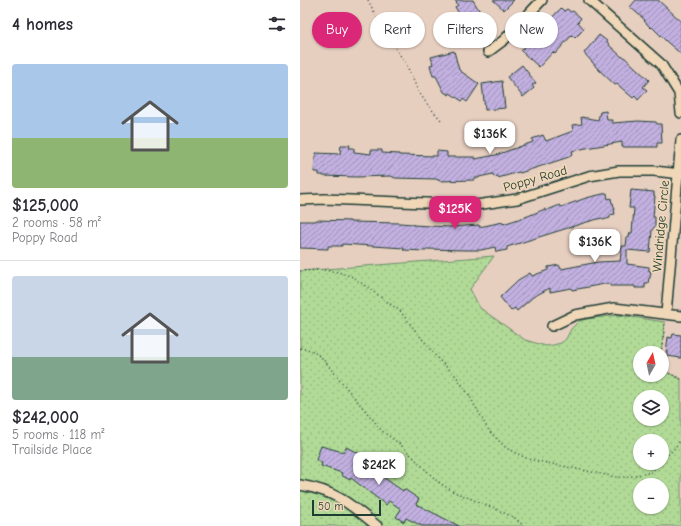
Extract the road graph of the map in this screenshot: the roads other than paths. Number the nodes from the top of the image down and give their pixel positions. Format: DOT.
graph roads {
  1 [pos="542,0"];
  2 [pos="589,0"];
  3 [pos="488,52"];
  4 [pos="681,113"];
  5 [pos="681,140"];
  6 [pos="679,174"];
  7 [pos="300,200"];
  8 [pos="681,316"];
  9 [pos="665,318"];
  10 [pos="552,326"];
  11 [pos="300,485"];
  12 [pos="377,526"];
  1 -- 3 [label="street"];
  2 -- 4 [label="street"];
  5 -- 6 [label="street, Windridge Circle"];
  6 -- 7 [label="street, Poppy Road"];
  6 -- 9 [label="street, Windridge Circle"];
  8 -- 9 [label="street"];
  9 -- 10 [label="street"];
  11 -- 12 [label="street"];
}
